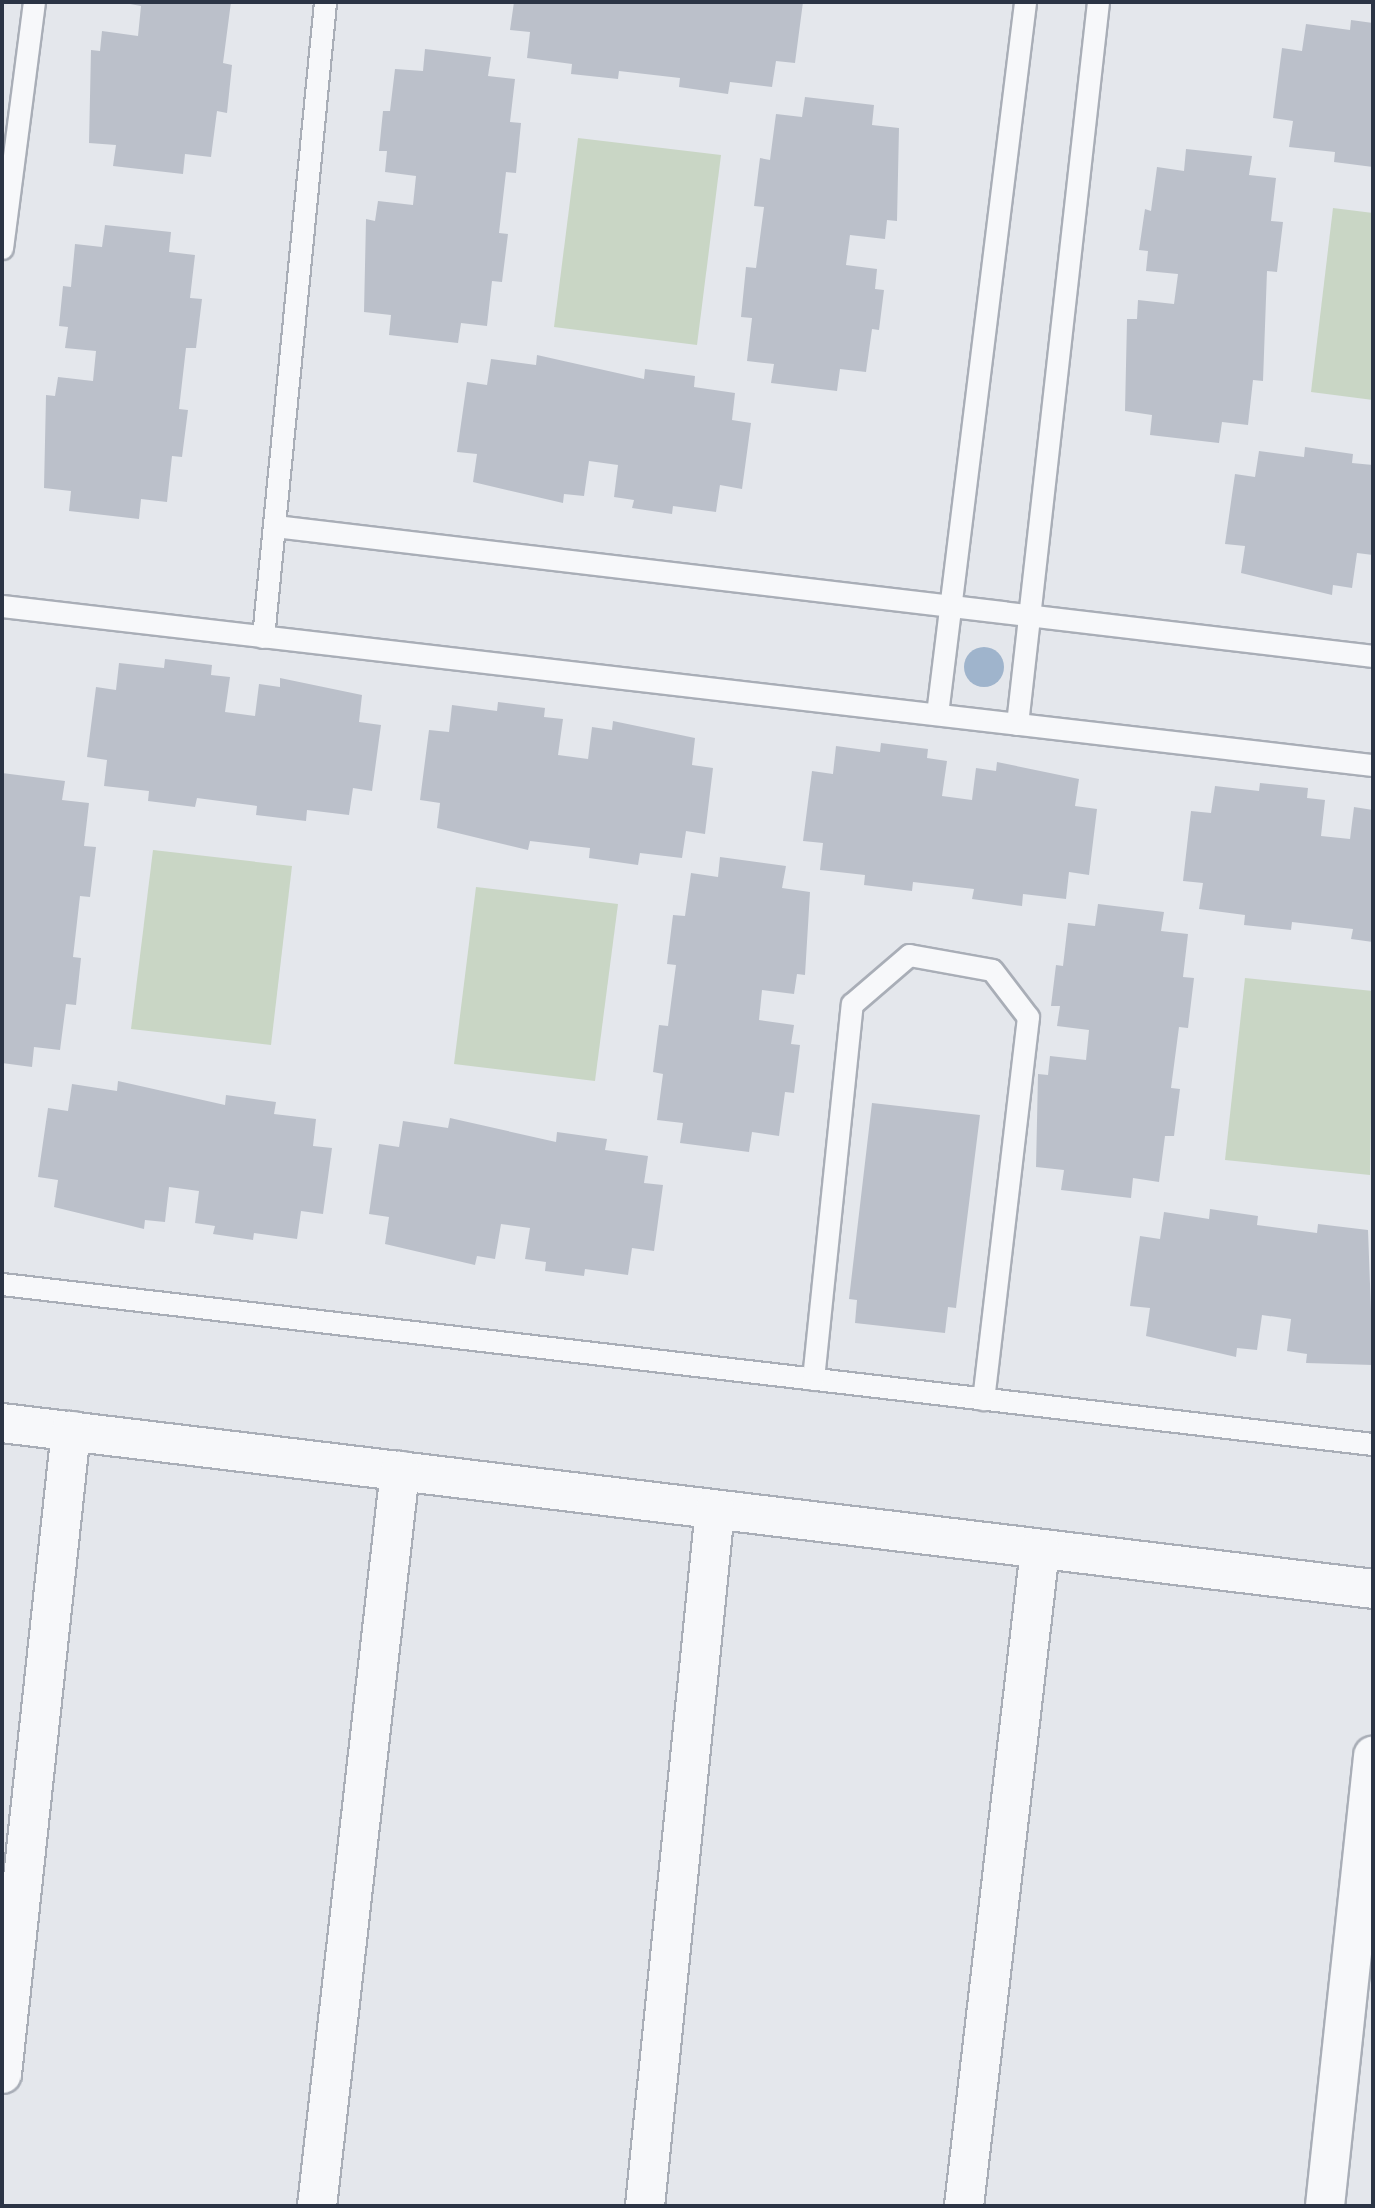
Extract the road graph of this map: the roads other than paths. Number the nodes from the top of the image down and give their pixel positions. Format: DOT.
graph roads {
  1 [pos="34,2"];
  2 [pos="325,2"];
  3 [pos="1025,2"];
  4 [pos="1098,2"];
  5 [pos="2,248"];
  6 [pos="275,526"];
  7 [pos="2,606"];
  8 [pos="948,606"];
  9 [pos="1031,615"];
  10 [pos="263,637"];
  11 [pos="1373,656"];
  12 [pos="937,714"];
  13 [pos="1017,724"];
  14 [pos="1373,765"];
  15 [pos="2,1284"];
  16 [pos="813,1379"];
  17 [pos="983,1399"];
  18 [pos="2,1423"];
  19 [pos="71,1431"];
  20 [pos="1373,1444"];
  21 [pos="400,1471"];
  22 [pos="715,1510"];
  23 [pos="1040,1549"];
  24 [pos="1373,1590"];
  25 [pos="1373,1756"];
  26 [pos="2,2074"];
  27 [pos="317,2206"];
  28 [pos="645,2206"];
  29 [pos="964,2206"];
  30 [pos="1325,2206"];
  1 -- 5 [label="lane"];
  2 -- 6 [label="lane"];
  3 -- 8 [label="lane"];
  4 -- 9 [label="lane"];
  6 -- 8 [label="lane"];
  6 -- 10 [label="lane"];
  7 -- 10 [label="lane"];
  8 -- 9 [label="lane"];
  8 -- 12 [label="lane"];
  9 -- 11 [label="lane"];
  9 -- 13 [label="lane"];
  10 -- 12 [label="lane"];
  12 -- 13 [label="lane"];
  13 -- 14 [label="lane"];
  15 -- 16 [label="lane"];
  16 -- 17 [label="lane"];
  16 -- 17 [label="lane"];
  17 -- 20 [label="lane"];
  18 -- 19 [label="street"];
  19 -- 21 [label="street"];
  19 -- 26 [label="street"];
  21 -- 22 [label="street"];
  21 -- 27 [label="street"];
  22 -- 23 [label="street"];
  22 -- 28 [label="street"];
  23 -- 24 [label="street"];
  23 -- 29 [label="street"];
  25 -- 30 [label="street"];
}
